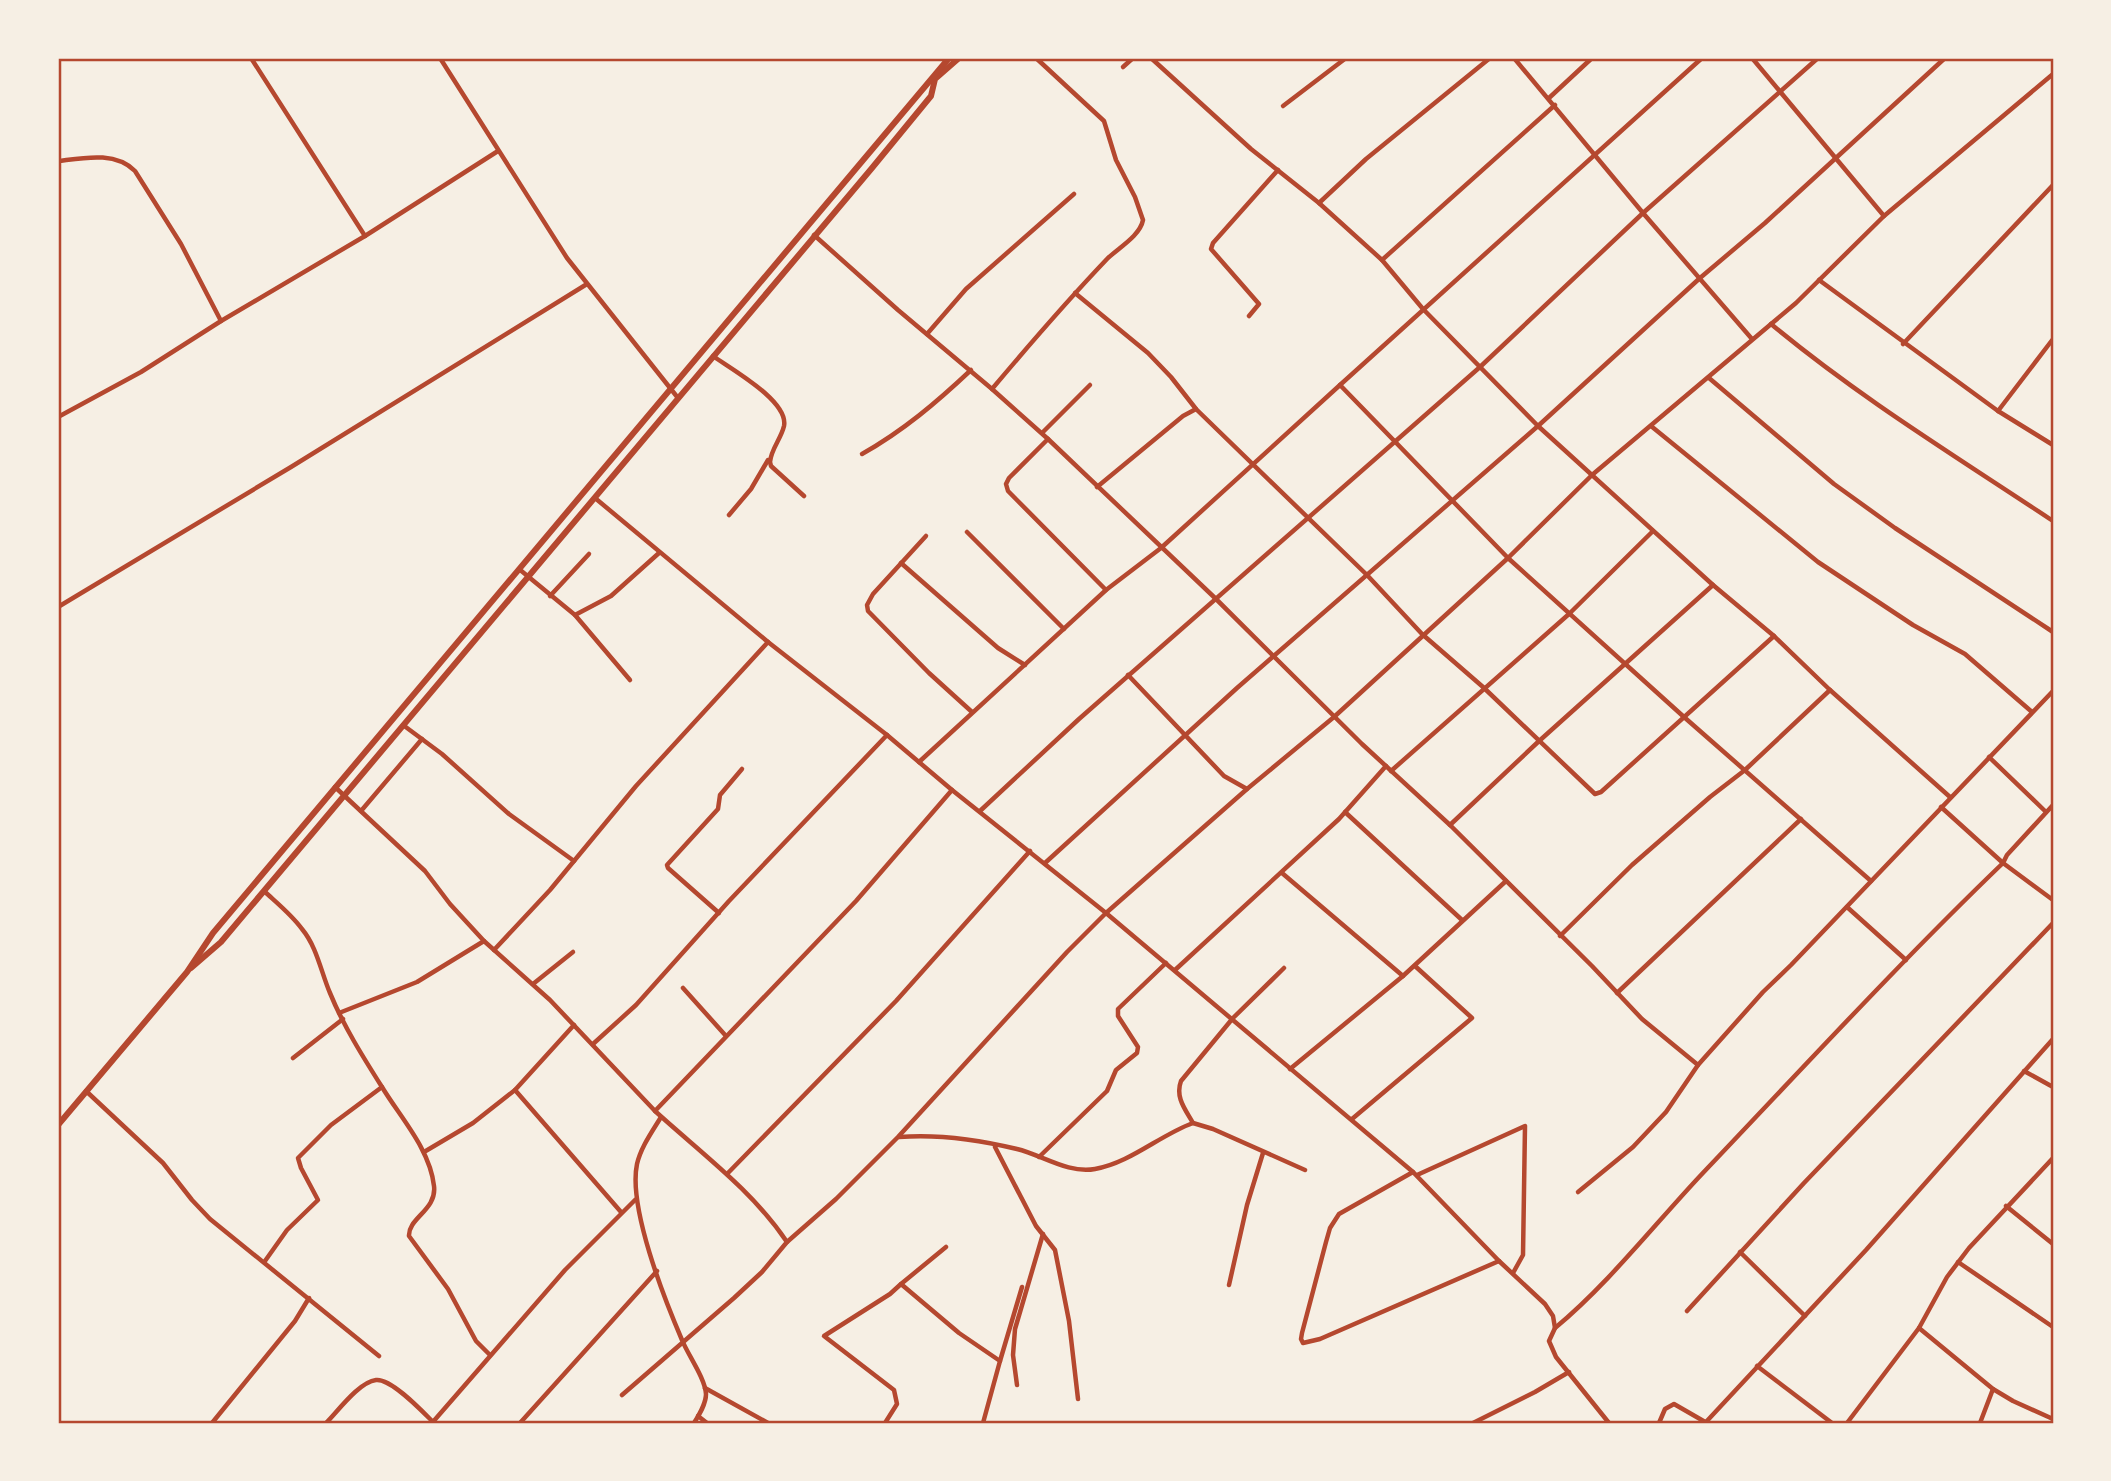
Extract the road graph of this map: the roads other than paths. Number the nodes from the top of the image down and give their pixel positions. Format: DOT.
graph roads {
  1 [pos="251,58"];
  2 [pos="440,58"];
  3 [pos="949,58"];
  4 [pos="959,58"];
  5 [pos="1036,58"];
  6 [pos="1133,58"];
  7 [pos="1151,58"];
  8 [pos="1346,58"];
  9 [pos="1490,58"];
  10 [pos="1514,58"];
  11 [pos="1592,58"];
  12 [pos="1702,58"];
  13 [pos="1752,58"];
  14 [pos="1818,58"];
  15 [pos="1945,58"];
  16 [pos="1123,68"];
  17 [pos="2053,74"];
  18 [pos="1781,91"];
  19 [pos="1549,98"];
  20 [pos="1555,105"];
  21 [pos="1283,106"];
  22 [pos="498,151"];
  23 [pos="1595,153"];
  24 [pos="1836,159"];
  25 [pos="58,161"];
  26 [pos="1278,170"];
  27 [pos="2053,185"];
  28 [pos="1074,194"];
  29 [pos="1319,203"];
  30 [pos="1643,213"];
  31 [pos="1884,216"];
  32 [pos="814,234"];
  33 [pos="365,236"];
  34 [pos="1382,260"];
  35 [pos="1700,278"];
  36 [pos="1819,280"];
  37 [pos="587,284"];
  38 [pos="1075,293"];
  39 [pos="1423,309"];
  40 [pos="736,312"];
  41 [pos="1249,316"];
  42 [pos="744,319"];
  43 [pos="221,321"];
  44 [pos="1771,324"];
  45 [pos="927,334"];
  46 [pos="1752,339"];
  47 [pos="2053,339"];
  48 [pos="1903,344"];
  49 [pos="712,355"];
  50 [pos="1480,367"];
  51 [pos="971,370"];
  52 [pos="1709,378"];
  53 [pos="1090,385"];
  54 [pos="1340,385"];
  55 [pos="669,389"];
  56 [pos="992,389"];
  57 [pos="678,398"];
  58 [pos="1196,410"];
  59 [pos="1998,411"];
  60 [pos="58,417"];
  61 [pos="1538,426"];
  62 [pos="1651,426"];
  63 [pos="1042,433"];
  64 [pos="1048,439"];
  65 [pos="1395,441"];
  66 [pos="2053,445"];
  67 [pos="862,454"];
  68 [pos="770,456"];
  69 [pos="1253,464"];
  70 [pos="1592,475"];
  71 [pos="1097,487"];
  72 [pos="804,496"];
  73 [pos="594,497"];
  74 [pos="1452,501"];
  75 [pos="729,515"];
  76 [pos="1308,518"];
  77 [pos="2053,521"];
  78 [pos="1653,531"];
  79 [pos="967,532"];
  80 [pos="926,536"];
  81 [pos="1161,548"];
  82 [pos="659,553"];
  83 [pos="589,554"];
  84 [pos="1507,558"];
  85 [pos="901,563"];
  86 [pos="519,569"];
  87 [pos="1367,575"];
  88 [pos="528,577"];
  89 [pos="1713,586"];
  90 [pos="1106,590"];
  91 [pos="550,596"];
  92 [pos="1215,598"];
  93 [pos="58,607"];
  94 [pos="1569,614"];
  95 [pos="575,615"];
  96 [pos="1064,629"];
  97 [pos="2053,632"];
  98 [pos="1422,634"];
  99 [pos="1774,636"];
  100 [pos="768,642"];
  101 [pos="1273,657"];
  102 [pos="1025,665"];
  103 [pos="1625,665"];
  104 [pos="1128,674"];
  105 [pos="630,680"];
  106 [pos="1483,687"];
  107 [pos="1830,690"];
  108 [pos="2053,691"];
  109 [pos="972,712"];
  110 [pos="2032,712"];
  111 [pos="1334,717"];
  112 [pos="1684,717"];
  113 [pos="402,725"];
  114 [pos="887,735"];
  115 [pos="1185,737"];
  116 [pos="422,739"];
  117 [pos="1538,742"];
  118 [pos="1989,757"];
  119 [pos="919,762"];
  120 [pos="1386,766"];
  121 [pos="742,769"];
  122 [pos="1745,770"];
  123 [pos="1391,771"];
  124 [pos="335,787"];
  125 [pos="1247,789"];
  126 [pos="952,790"];
  127 [pos="343,795"];
  128 [pos="1950,797"];
  129 [pos="2053,805"];
  130 [pos="1941,807"];
  131 [pos="361,811"];
  132 [pos="980,811"];
  133 [pos="1345,812"];
  134 [pos="2046,812"];
  135 [pos="1801,819"];
  136 [pos="1450,825"];
  137 [pos="1030,851"];
  138 [pos="573,861"];
  139 [pos="1045,863"];
  140 [pos="2003,863"];
  141 [pos="1282,873"];
  142 [pos="1506,881"];
  143 [pos="1871,881"];
  144 [pos="264,891"];
  145 [pos="2053,900"];
  146 [pos="1846,907"];
  147 [pos="719,913"];
  148 [pos="1106,913"];
  149 [pos="1462,920"];
  150 [pos="2053,923"];
  151 [pos="1560,936"];
  152 [pos="484,941"];
  153 [pos="494,950"];
  154 [pos="573,952"];
  155 [pos="1906,960"];
  156 [pos="1166,963"];
  157 [pos="1415,966"];
  158 [pos="1284,968"];
  159 [pos="1174,970"];
  160 [pos="187,972"];
  161 [pos="1403,976"];
  162 [pos="532,984"];
  163 [pos="683,988"];
  164 [pos="1617,993"];
  165 [pos="339,1013"];
  166 [pos="1233,1018"];
  167 [pos="343,1019"];
  168 [pos="574,1025"];
  169 [pos="726,1036"];
  170 [pos="2053,1039"];
  171 [pos="593,1044"];
  172 [pos="293,1058"];
  173 [pos="1698,1065"];
  174 [pos="1290,1069"];
  175 [pos="2024,1072"];
  176 [pos="382,1087"];
  177 [pos="2053,1087"];
  178 [pos="515,1090"];
  179 [pos="86,1091"];
  180 [pos="655,1111"];
  181 [pos="661,1116"];
  182 [pos="1352,1119"];
  183 [pos="1193,1123"];
  184 [pos="58,1125"];
  185 [pos="898,1137"];
  186 [pos="995,1146"];
  187 [pos="424,1153"];
  188 [pos="1263,1153"];
  189 [pos="1039,1157"];
  190 [pos="2053,1158"];
  191 [pos="1305,1170"];
  192 [pos="728,1173"];
  193 [pos="1415,1173"];
  194 [pos="1578,1192"];
  195 [pos="635,1200"];
  196 [pos="2006,1206"];
  197 [pos="621,1212"];
  198 [pos="1043,1234"];
  199 [pos="787,1241"];
  200 [pos="2053,1244"];
  201 [pos="946,1247"];
  202 [pos="1740,1252"];
  203 [pos="264,1261"];
  204 [pos="1499,1261"];
  205 [pos="1958,1262"];
  206 [pos="657,1272"];
  207 [pos="1513,1273"];
  208 [pos="901,1284"];
  209 [pos="1229,1285"];
  210 [pos="1022,1287"];
  211 [pos="309,1298"];
  212 [pos="1687,1311"];
  213 [pos="1805,1316"];
  214 [pos="2053,1326"];
  215 [pos="1555,1328"];
  216 [pos="1919,1328"];
  217 [pos="682,1341"];
  218 [pos="379,1356"];
  219 [pos="490,1356"];
  220 [pos="1000,1361"];
  221 [pos="1757,1366"];
  222 [pos="1569,1372"];
  223 [pos="1017,1385"];
  224 [pos="704,1387"];
  225 [pos="1993,1389"];
  226 [pos="622,1395"];
  227 [pos="1078,1399"];
  228 [pos="698,1416"];
  229 [pos="2053,1419"];
  230 [pos="212,1423"];
  231 [pos="327,1423"];
  232 [pos="433,1423"];
  233 [pos="520,1423"];
  234 [pos="694,1423"];
  235 [pos="707,1423"];
  236 [pos="768,1423"];
  237 [pos="885,1423"];
  238 [pos="983,1423"];
  239 [pos="1473,1423"];
  240 [pos="1609,1423"];
  241 [pos="1659,1423"];
  242 [pos="1707,1423"];
  243 [pos="1832,1423"];
  244 [pos="1847,1423"];
  245 [pos="1980,1423"];
  1 -- 33 [label="street"];
  2 -- 22 [label="street"];
  3 -- 40 [label="main road"];
  4 -- 32 [label="main road"];
  5 -- 38 [label="street"];
  6 -- 16 [label="street"];
  7 -- 26 [label="street"];
  8 -- 21 [label="street"];
  9 -- 29 [label="street"];
  10 -- 19 [label="street"];
  11 -- 19 [label="street"];
  12 -- 23 [label="street"];
  13 -- 18 [label="street"];
  14 -- 18 [label="street"];
  15 -- 24 [label="street"];
  17 -- 31 [label="street"];
  18 -- 24 [label="street"];
  18 -- 30 [label="street"];
  19 -- 20 [label="street"];
  20 -- 23 [label="street"];
  20 -- 34 [label="street"];
  22 -- 33 [label="street"];
  22 -- 37 [label="street"];
  23 -- 30 [label="street"];
  23 -- 39 [label="street"];
  24 -- 31 [label="street"];
  24 -- 35 [label="street"];
  25 -- 43 [label="street"];
  26 -- 29 [label="street"];
  26 -- 41 [label="street"];
  27 -- 48 [label="street"];
  28 -- 45 [label="street"];
  29 -- 34 [label="street"];
  30 -- 35 [label="street"];
  30 -- 50 [label="street"];
  31 -- 36 [label="street"];
  32 -- 42 [label="main road"];
  32 -- 45 [label="street"];
  33 -- 43 [label="street"];
  34 -- 39 [label="street"];
  35 -- 46 [label="street"];
  35 -- 61 [label="street"];
  36 -- 44 [label="street"];
  36 -- 48 [label="street"];
  37 -- 55 [label="street"];
  37 -- 93 [label="street"];
  38 -- 56 [label="street"];
  38 -- 58 [label="street"];
  39 -- 50 [label="street"];
  39 -- 54 [label="street"];
  40 -- 42 [label="main road"];
  40 -- 55 [label="main road"];
  42 -- 49 [label="main road"];
  43 -- 60 [label="street"];
  44 -- 46 [label="street"];
  44 -- 77 [label="street"];
  45 -- 51 [label="street"];
  46 -- 52 [label="street"];
  47 -- 59 [label="street"];
  48 -- 59 [label="street"];
  49 -- 57 [label="main road"];
  49 -- 68 [label="street"];
  50 -- 61 [label="street"];
  50 -- 65 [label="street"];
  51 -- 56 [label="street"];
  51 -- 67 [label="street"];
  52 -- 62 [label="street"];
  52 -- 97 [label="street"];
  53 -- 63 [label="street"];
  54 -- 65 [label="street"];
  54 -- 69 [label="street"];
  55 -- 57 [label="street"];
  55 -- 86 [label="main road"];
  56 -- 63 [label="street"];
  57 -- 73 [label="main road"];
  58 -- 69 [label="street"];
  58 -- 71 [label="street"];
  59 -- 66 [label="street"];
  61 -- 70 [label="street"];
  61 -- 74 [label="street"];
  62 -- 70 [label="street"];
  62 -- 110 [label="street"];
  63 -- 64 [label="street"];
  64 -- 71 [label="street"];
  64 -- 90 [label="street"];
  65 -- 74 [label="street"];
  65 -- 76 [label="street"];
  68 -- 72 [label="street"];
  68 -- 75 [label="street"];
  69 -- 76 [label="street"];
  69 -- 81 [label="street"];
  70 -- 78 [label="street"];
  70 -- 84 [label="street"];
  71 -- 81 [label="street"];
  73 -- 82 [label="street"];
  73 -- 88 [label="main road"];
  74 -- 84 [label="street"];
  74 -- 87 [label="street"];
  76 -- 87 [label="street"];
  76 -- 92 [label="street"];
  78 -- 89 [label="street"];
  78 -- 94 [label="street"];
  79 -- 96 [label="street"];
  80 -- 85 [label="street"];
  81 -- 90 [label="street"];
  81 -- 92 [label="street"];
  82 -- 95 [label="street"];
  82 -- 100 [label="street"];
  83 -- 91 [label="street"];
  84 -- 94 [label="street"];
  84 -- 98 [label="street"];
  85 -- 102 [label="street"];
  85 -- 109 [label="street"];
  86 -- 88 [label="street"];
  86 -- 124 [label="main road"];
  87 -- 98 [label="street"];
  87 -- 101 [label="street"];
  88 -- 91 [label="street"];
  88 -- 113 [label="main road"];
  89 -- 99 [label="street"];
  89 -- 103 [label="street"];
  90 -- 96 [label="street"];
  91 -- 95 [label="street"];
  92 -- 101 [label="street"];
  92 -- 104 [label="street"];
  94 -- 103 [label="street"];
  94 -- 106 [label="street"];
  95 -- 105 [label="street"];
  96 -- 102 [label="street"];
  98 -- 106 [label="street"];
  98 -- 111 [label="street"];
  99 -- 107 [label="street"];
  99 -- 112 [label="street"];
  100 -- 114 [label="street"];
  100 -- 138 [label="street"];
  101 -- 111 [label="street"];
  101 -- 115 [label="street"];
  102 -- 109 [label="street"];
  103 -- 112 [label="street"];
  103 -- 117 [label="street"];
  104 -- 115 [label="street"];
  104 -- 132 [label="street"];
  106 -- 117 [label="street"];
  106 -- 123 [label="street"];
  107 -- 122 [label="street"];
  107 -- 128 [label="street"];
  108 -- 110 [label="street"];
  109 -- 119 [label="street"];
  110 -- 118 [label="street"];
  111 -- 120 [label="street"];
  111 -- 125 [label="street"];
  112 -- 117 [label="street"];
  112 -- 122 [label="street"];
  113 -- 116 [label="street"];
  113 -- 127 [label="main road"];
  114 -- 119 [label="street"];
  114 -- 147 [label="street"];
  115 -- 125 [label="street"];
  115 -- 139 [label="street"];
  116 -- 131 [label="street"];
  116 -- 138 [label="street"];
  117 -- 136 [label="street"];
  118 -- 128 [label="street"];
  118 -- 134 [label="street"];
  119 -- 126 [label="street"];
  120 -- 123 [label="street"];
  120 -- 133 [label="street"];
  121 -- 147 [label="street"];
  122 -- 135 [label="street"];
  122 -- 151 [label="street"];
  123 -- 136 [label="street"];
  124 -- 127 [label="street"];
  124 -- 160 [label="main road"];
  125 -- 148 [label="street"];
  126 -- 132 [label="street"];
  126 -- 169 [label="street"];
  127 -- 131 [label="street"];
  127 -- 144 [label="main road"];
  128 -- 130 [label="street"];
  129 -- 134 [label="street"];
  130 -- 140 [label="street"];
  130 -- 143 [label="street"];
  131 -- 152 [label="street"];
  132 -- 137 [label="street"];
  133 -- 141 [label="street"];
  133 -- 149 [label="street"];
  134 -- 140 [label="street"];
  135 -- 143 [label="street"];
  135 -- 164 [label="street"];
  136 -- 142 [label="street"];
  137 -- 139 [label="street"];
  137 -- 192 [label="street"];
  138 -- 153 [label="street"];
  139 -- 148 [label="street"];
  140 -- 145 [label="street"];
  140 -- 155 [label="street"];
  141 -- 159 [label="street"];
  141 -- 161 [label="street"];
  142 -- 149 [label="street"];
  142 -- 151 [label="street"];
  143 -- 146 [label="street"];
  144 -- 160 [label="main road"];
  144 -- 165 [label="street"];
  146 -- 155 [label="street"];
  146 -- 173 [label="street"];
  147 -- 171 [label="street"];
  148 -- 156 [label="street"];
  148 -- 185 [label="street"];
  149 -- 157 [label="street"];
  150 -- 202 [label="street"];
  151 -- 164 [label="street"];
  152 -- 153 [label="street"];
  152 -- 165 [label="street"];
  153 -- 162 [label="street"];
  154 -- 162 [label="street"];
  155 -- 215 [label="street"];
  156 -- 159 [label="street"];
  156 -- 189 [label="street"];
  157 -- 161 [label="street"];
  157 -- 182 [label="street"];
  158 -- 166 [label="street"];
  159 -- 166 [label="street"];
  160 -- 179 [label="main road"];
  161 -- 174 [label="street"];
  162 -- 168 [label="street"];
  163 -- 169 [label="street"];
  164 -- 173 [label="street"];
  165 -- 167 [label="street"];
  166 -- 174 [label="street"];
  166 -- 183 [label="street"];
  167 -- 172 [label="street"];
  167 -- 176 [label="street"];
  168 -- 171 [label="street"];
  168 -- 178 [label="street"];
  169 -- 180 [label="street"];
  170 -- 175 [label="street"];
  171 -- 180 [label="street"];
  173 -- 194 [label="street"];
  174 -- 182 [label="street"];
  175 -- 177 [label="street"];
  175 -- 213 [label="street"];
  176 -- 187 [label="street"];
  176 -- 203 [label="street"];
  178 -- 187 [label="street"];
  178 -- 197 [label="street"];
  179 -- 184 [label="main road"];
  179 -- 203 [label="street"];
  180 -- 181 [label="street"];
  181 -- 192 [label="street"];
  181 -- 195 [label="street"];
  182 -- 193 [label="street"];
  183 -- 188 [label="street"];
  183 -- 189 [label="street"];
  185 -- 186 [label="street"];
  185 -- 199 [label="street"];
  186 -- 189 [label="street"];
  186 -- 198 [label="street"];
  187 -- 219 [label="street"];
  188 -- 191 [label="street"];
  188 -- 209 [label="street"];
  190 -- 196 [label="street"];
  192 -- 199 [label="street"];
  193 -- 204 [label="street"];
  193 -- 204 [label="street"];
  193 -- 207 [label="street"];
  195 -- 197 [label="street"];
  195 -- 206 [label="street"];
  196 -- 200 [label="street"];
  196 -- 205 [label="street"];
  197 -- 219 [label="street"];
  198 -- 223 [label="street"];
  198 -- 227 [label="street"];
  199 -- 217 [label="street"];
  201 -- 208 [label="street"];
  202 -- 212 [label="street"];
  202 -- 213 [label="street"];
  203 -- 211 [label="street"];
  204 -- 207 [label="street"];
  205 -- 214 [label="street"];
  205 -- 216 [label="street"];
  206 -- 217 [label="street"];
  206 -- 233 [label="street"];
  207 -- 215 [label="street"];
  208 -- 220 [label="street"];
  208 -- 237 [label="street"];
  210 -- 220 [label="street"];
  211 -- 218 [label="street"];
  211 -- 230 [label="street"];
  213 -- 221 [label="street"];
  215 -- 222 [label="street"];
  216 -- 225 [label="street"];
  216 -- 244 [label="street"];
  217 -- 224 [label="street"];
  217 -- 226 [label="street"];
  219 -- 232 [label="street"];
  220 -- 238 [label="street"];
  221 -- 242 [label="street"];
  221 -- 243 [label="street"];
  222 -- 239 [label="street"];
  222 -- 240 [label="street"];
  224 -- 228 [label="street"];
  224 -- 236 [label="street"];
  225 -- 229 [label="street"];
  225 -- 245 [label="street"];
  228 -- 234 [label="street"];
  228 -- 235 [label="street"];
  231 -- 232 [label="street"];
  241 -- 242 [label="street"];
}
